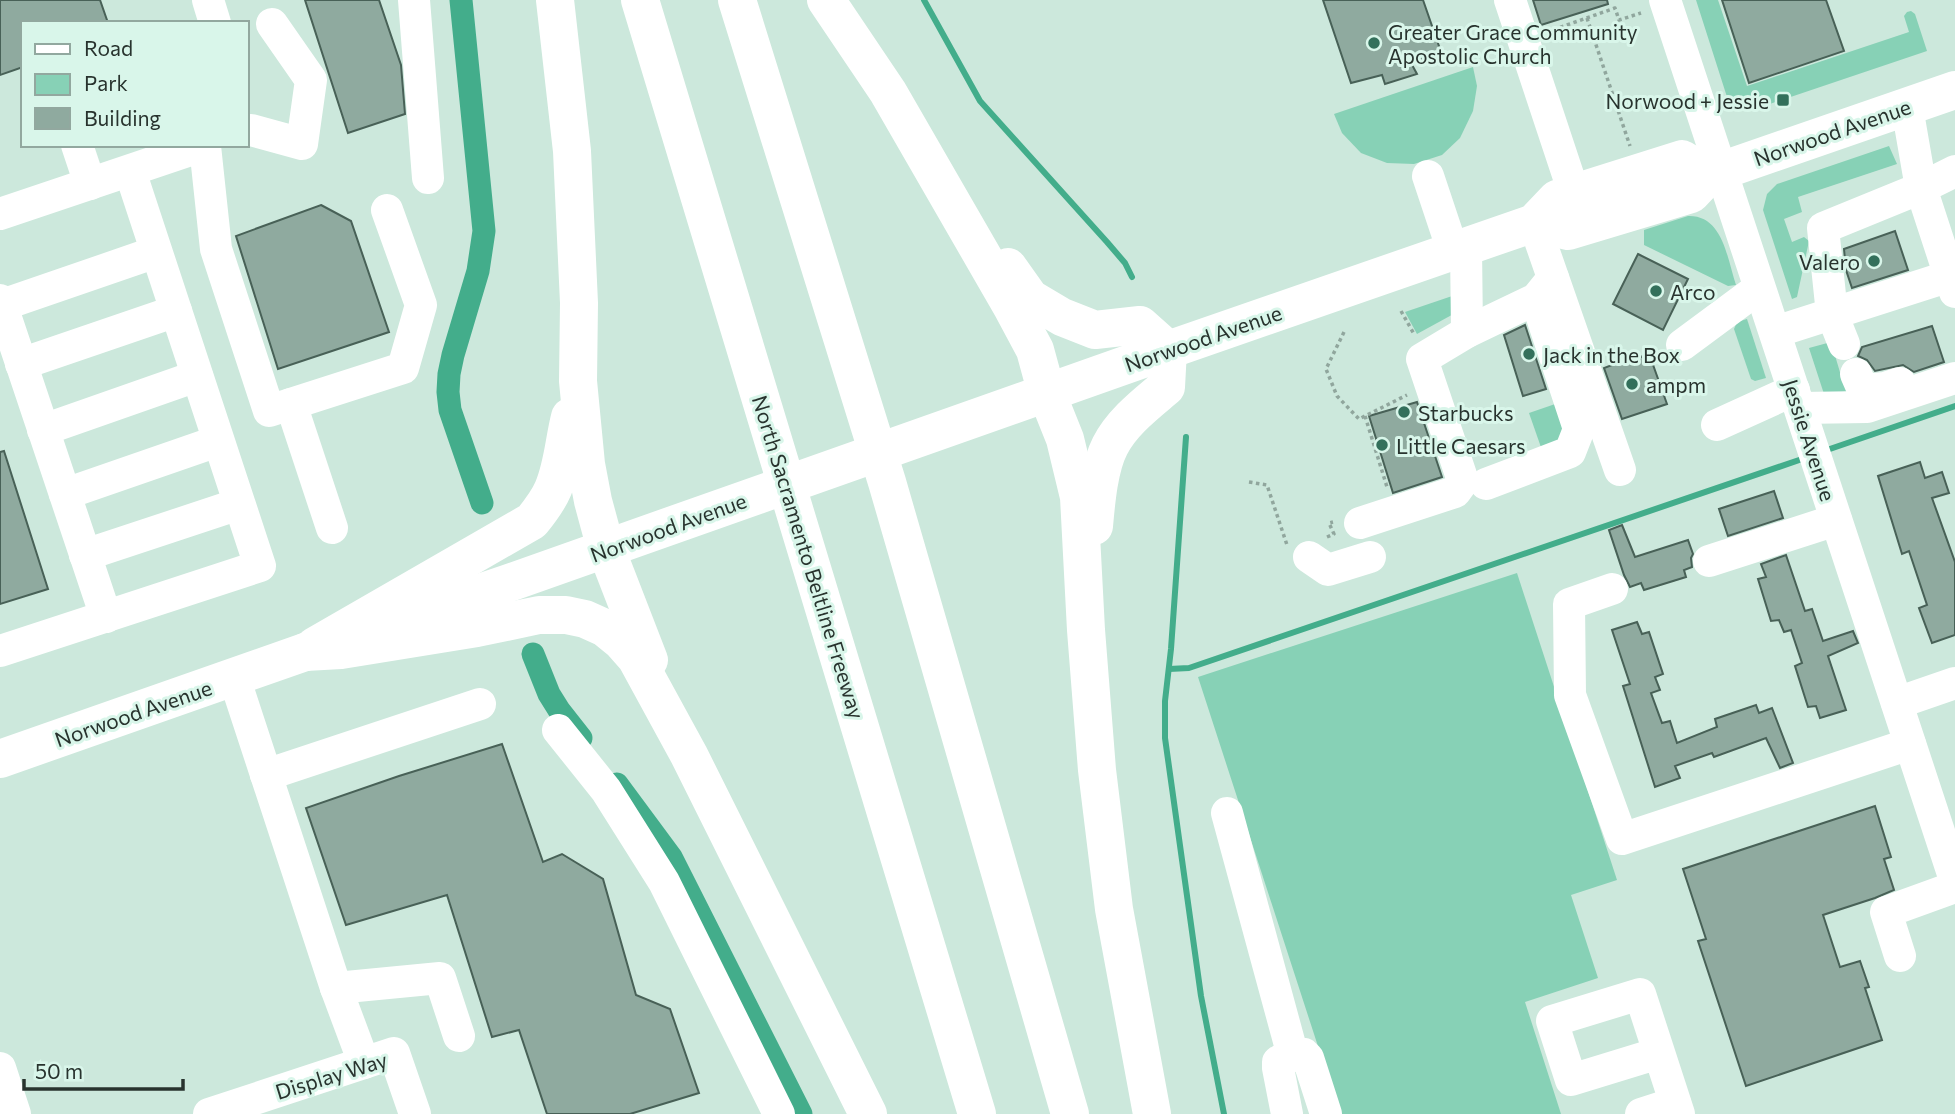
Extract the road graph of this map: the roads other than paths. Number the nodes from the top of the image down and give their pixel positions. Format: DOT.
graph roads {
  1 [pos="208,0"];
  2 [pos="414,0"];
  3 [pos="555,0"];
  4 [pos="640,0"];
  5 [pos="737,0"];
  6 [pos="826,0"];
  7 [pos="1510,0"];
  8 [pos="1652,7"];
  9 [pos="214,21"];
  10 [pos="272,24"];
  11 [pos="1955,90"];
  12 [pos="888,92"];
  13 [pos="1907,107"];
  14 [pos="248,126"];
  15 [pos="78,147"];
  16 [pos="199,147"];
  17 [pos="205,147"];
  18 [pos="130,171"];
  19 [pos="1955,171"];
  20 [pos="1715,173"];
  21 [pos="1428,176"];
  22 [pos="428,178"];
  23 [pos="90,184"];
  24 [pos="1921,188"];
  25 [pos="1574,193"];
  26 [pos="387,209"];
  27 [pos="0,214"];
  28 [pos="1535,223"];
  29 [pos="1460,249"];
  30 [pos="156,252"];
  31 [pos="1952,284"];
  32 [pos="1545,288"];
  33 [pos="1759,288"];
  34 [pos="1,302"];
  35 [pos="176,311"];
  36 [pos="1832,314"];
  37 [pos="1467,332"];
  38 [pos="1774,332"];
  39 [pos="1844,344"];
  40 [pos="1682,345"];
  41 [pos="1168,350"];
  42 [pos="21,364"];
  43 [pos="1955,365"];
  44 [pos="1856,374"];
  45 [pos="197,376"];
  46 [pos="1955,378"];
  47 [pos="578,381"];
  48 [pos="1047,394"];
  49 [pos="290,404"];
  50 [pos="1801,411"];
  51 [pos="1717,425"];
  52 [pos="43,430"];
  53 [pos="218,441"];
  54 [pos="1620,470"];
  55 [pos="1500,480"];
  56 [pos="65,494"];
  57 [pos="239,504"];
  58 [pos="1836,520"];
  59 [pos="1360,523"];
  60 [pos="332,528"];
  61 [pos="606,549"];
  62 [pos="1299,553"];
  63 [pos="85,555"];
  64 [pos="1370,557"];
  65 [pos="1709,561"];
  66 [pos="1612,589"];
  67 [pos="106,617"];
  68 [pos="1086,630"];
  69 [pos="0,651"];
  70 [pos="304,652"];
  71 [pos="234,677"];
  72 [pos="1955,683"];
  73 [pos="1897,703"];
  74 [pos="480,704"];
  75 [pos="558,730"];
  76 [pos="1910,744"];
  77 [pos="689,755"];
  78 [pos="0,759"];
  79 [pos="266,775"];
  80 [pos="1227,813"];
  81 [pos="1955,880"];
  82 [pos="1955,887"];
  83 [pos="1900,956"];
  84 [pos="336,988"];
  85 [pos="459,1036"];
  86 [pos="1659,1053"];
  87 [pos="1293,1056"];
  88 [pos="364,1063"];
  89 [pos="0,1068"];
  90 [pos="1677,1109"];
  91 [pos="15,1114"];
  92 [pos="209,1114"];
  93 [pos="415,1114"];
  94 [pos="779,1114"];
  95 [pos="868,1114"];
  96 [pos="977,1114"];
  97 [pos="1070,1114"];
  98 [pos="1152,1114"];
  99 [pos="1287,1114"];
  100 [pos="1326,1114"];
  101 [pos="1641,1114"];
  1 -- 9 [label="street"];
  2 -- 22 [label="street"];
  3 -- 47 [label="main road"];
  4 -- 96 [label="main road, North Sacramento Beltline Freeway"];
  5 -- 97 [label="main road"];
  6 -- 12 [label="main road"];
  7 -- 25 [label="street"];
  8 -- 20 [label="street, Jessie Avenue"];
  10 -- 14 [label="street"];
  11 -- 13 [label="main road, Norwood Avenue"];
  12 -- 41 [label="main road"];
  12 -- 48 [label="main road"];
  13 -- 20 [label="main road, Norwood Avenue"];
  13 -- 24 [label="street"];
  15 -- 23 [label="street"];
  16 -- 18 [label="street"];
  17 -- 49 [label="street"];
  18 -- 23 [label="street"];
  18 -- 30 [label="street"];
  19 -- 24 [label="street"];
  20 -- 25 [label="main road, Norwood Avenue"];
  20 -- 28 [label="main road, Norwood Avenue"];
  20 -- 33 [label="street, Jessie Avenue"];
  21 -- 29 [label="street"];
  23 -- 27 [label="street"];
  24 -- 31 [label="street"];
  24 -- 36 [label="street"];
  25 -- 28 [label="main road, Norwood Avenue"];
  26 -- 49 [label="street"];
  28 -- 29 [label="main road, Norwood Avenue"];
  28 -- 32 [label="street"];
  29 -- 37 [label="street"];
  29 -- 41 [label="main road, Norwood Avenue"];
  30 -- 34 [label="street"];
  30 -- 35 [label="street"];
  31 -- 36 [label="street"];
  32 -- 37 [label="street"];
  32 -- 54 [label="street"];
  32 -- 55 [label="street"];
  33 -- 38 [label="street, Jessie Avenue"];
  33 -- 40 [label="street"];
  34 -- 42 [label="street"];
  35 -- 42 [label="street"];
  35 -- 45 [label="street"];
  36 -- 38 [label="street"];
  36 -- 39 [label="street"];
  37 -- 59 [label="street"];
  38 -- 50 [label="street, Jessie Avenue"];
  41 -- 48 [label="main road, Norwood Avenue"];
  41 -- 68 [label="main road"];
  42 -- 52 [label="street"];
  43 -- 44 [label="street"];
  45 -- 52 [label="street"];
  45 -- 53 [label="street"];
  46 -- 50 [label="street"];
  47 -- 61 [label="main road"];
  47 -- 70 [label="main road"];
  48 -- 61 [label="main road, Norwood Avenue"];
  48 -- 68 [label="main road"];
  49 -- 60 [label="street"];
  50 -- 51 [label="street"];
  50 -- 58 [label="street, Jessie Avenue"];
  52 -- 56 [label="street"];
  53 -- 56 [label="street"];
  53 -- 57 [label="street"];
  56 -- 63 [label="street"];
  57 -- 63 [label="street"];
  57 -- 67 [label="street"];
  58 -- 65 [label="street"];
  58 -- 73 [label="street, Jessie Avenue"];
  61 -- 70 [label="main road, Norwood Avenue"];
  61 -- 77 [label="main road"];
  62 -- 64 [label="street"];
  63 -- 67 [label="street"];
  66 -- 76 [label="street"];
  67 -- 69 [label="street"];
  68 -- 98 [label="main road"];
  70 -- 71 [label="main road, Norwood Avenue"];
  70 -- 77 [label="main road"];
  71 -- 78 [label="main road, Norwood Avenue"];
  71 -- 79 [label="street"];
  72 -- 73 [label="street"];
  73 -- 76 [label="street, Jessie Avenue"];
  74 -- 79 [label="street"];
  75 -- 94 [label="street"];
  76 -- 81 [label="street, Jessie Avenue"];
  77 -- 95 [label="main road"];
  79 -- 84 [label="street"];
  80 -- 87 [label="street"];
  82 -- 83 [label="street"];
  84 -- 85 [label="street"];
  84 -- 88 [label="street"];
  86 -- 86 [label="street"];
  86 -- 90 [label="street"];
  87 -- 99 [label="street"];
  87 -- 100 [label="street"];
  88 -- 92 [label="street, Display Way"];
  88 -- 93 [label="street, Display Way"];
  89 -- 91 [label="street"];
  90 -- 101 [label="street"];
}
